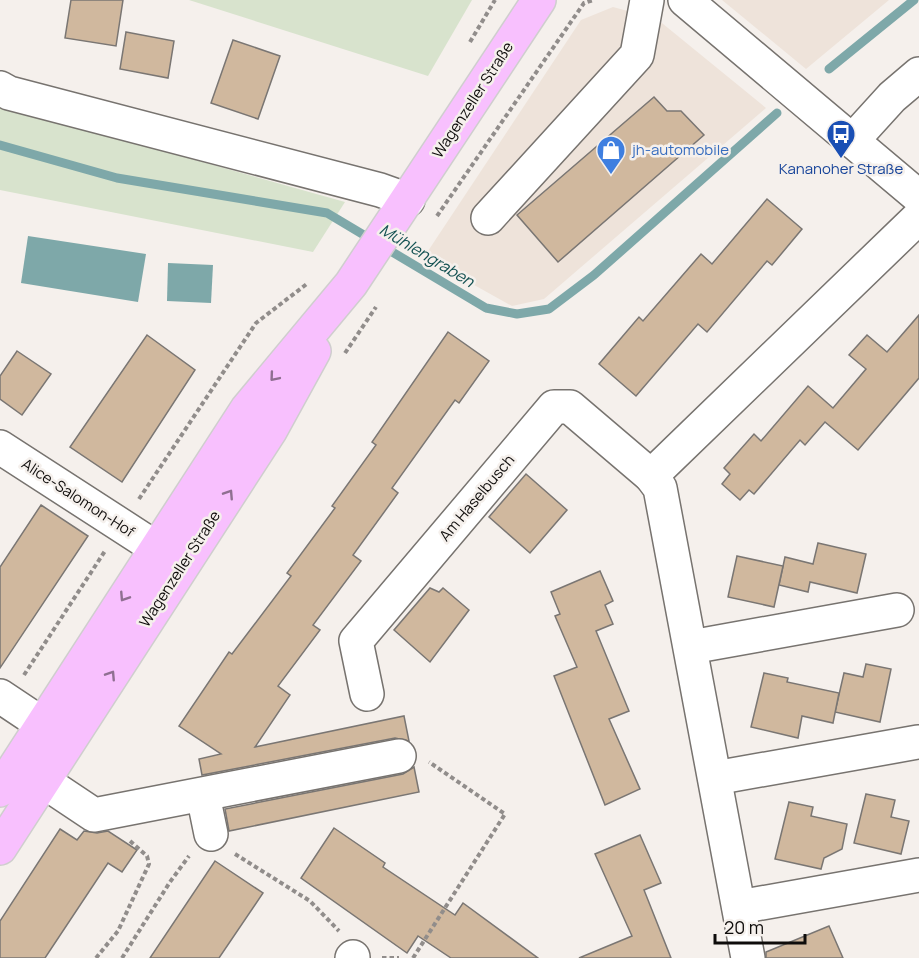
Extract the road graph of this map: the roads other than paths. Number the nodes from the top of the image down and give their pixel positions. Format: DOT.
graph roads {
  1 [pos="539,0"];
  2 [pos="647,0"];
  3 [pos="685,0"];
  4 [pos="919,74"];
  5 [pos="0,88"];
  6 [pos="852,141"];
  7 [pos="919,197"];
  8 [pos="408,200"];
  9 [pos="919,217"];
  10 [pos="488,218"];
  11 [pos="351,284"];
  12 [pos="0,447"];
  13 [pos="651,476"];
  14 [pos="156,548"];
  15 [pos="897,609"];
  16 [pos="691,647"];
  17 [pos="367,694"];
  18 [pos="3,698"];
  19 [pos="83,717"];
  20 [pos="918,742"];
  21 [pos="42,754"];
  22 [pos="399,756"];
  23 [pos="714,778"];
  24 [pos="2,786"];
  25 [pos="203,795"];
  26 [pos="212,847"];
  27 [pos="0,848"];
  28 [pos="919,875"];
  29 [pos="739,908"];
  30 [pos="748,958"];
  1 -- 8 [label="main road, Wagenzeller Straße"];
  2 -- 10 [label="street"];
  3 -- 6 [label="street"];
  4 -- 6 [label="street"];
  5 -- 8 [label="street"];
  6 -- 7 [label="street"];
  8 -- 11 [label="main road, Wagenzeller Straße"];
  9 -- 13 [label="street"];
  11 -- 14 [label="main road, Wagenzeller Straße, one-way"];
  19 -- 11 [label="main road, Wagenzeller Straße, one-way"];
  12 -- 14 [label="street, Alice-Salomon-Hof"];
  13 -- 16 [label="street, Am Haselbusch"];
  13 -- 17 [label="street, Am Haselbusch"];
  14 -- 21 [label="main road, Wagenzeller Straße, one-way"];
  15 -- 16 [label="street"];
  16 -- 23 [label="street, Am Haselbusch"];
  18 -- 21 [label="street"];
  19 -- 21 [label="street"];
  20 -- 23 [label="street"];
  21 -- 24 [label="street"];
  21 -- 25 [label="street"];
  21 -- 27 [label="main road, Wagenzeller Straße"];
  22 -- 25 [label="street"];
  23 -- 29 [label="street, Am Haselbusch"];
  25 -- 26 [label="street"];
  28 -- 29 [label="street"];
  29 -- 30 [label="street, Am Haselbusch"];
}
